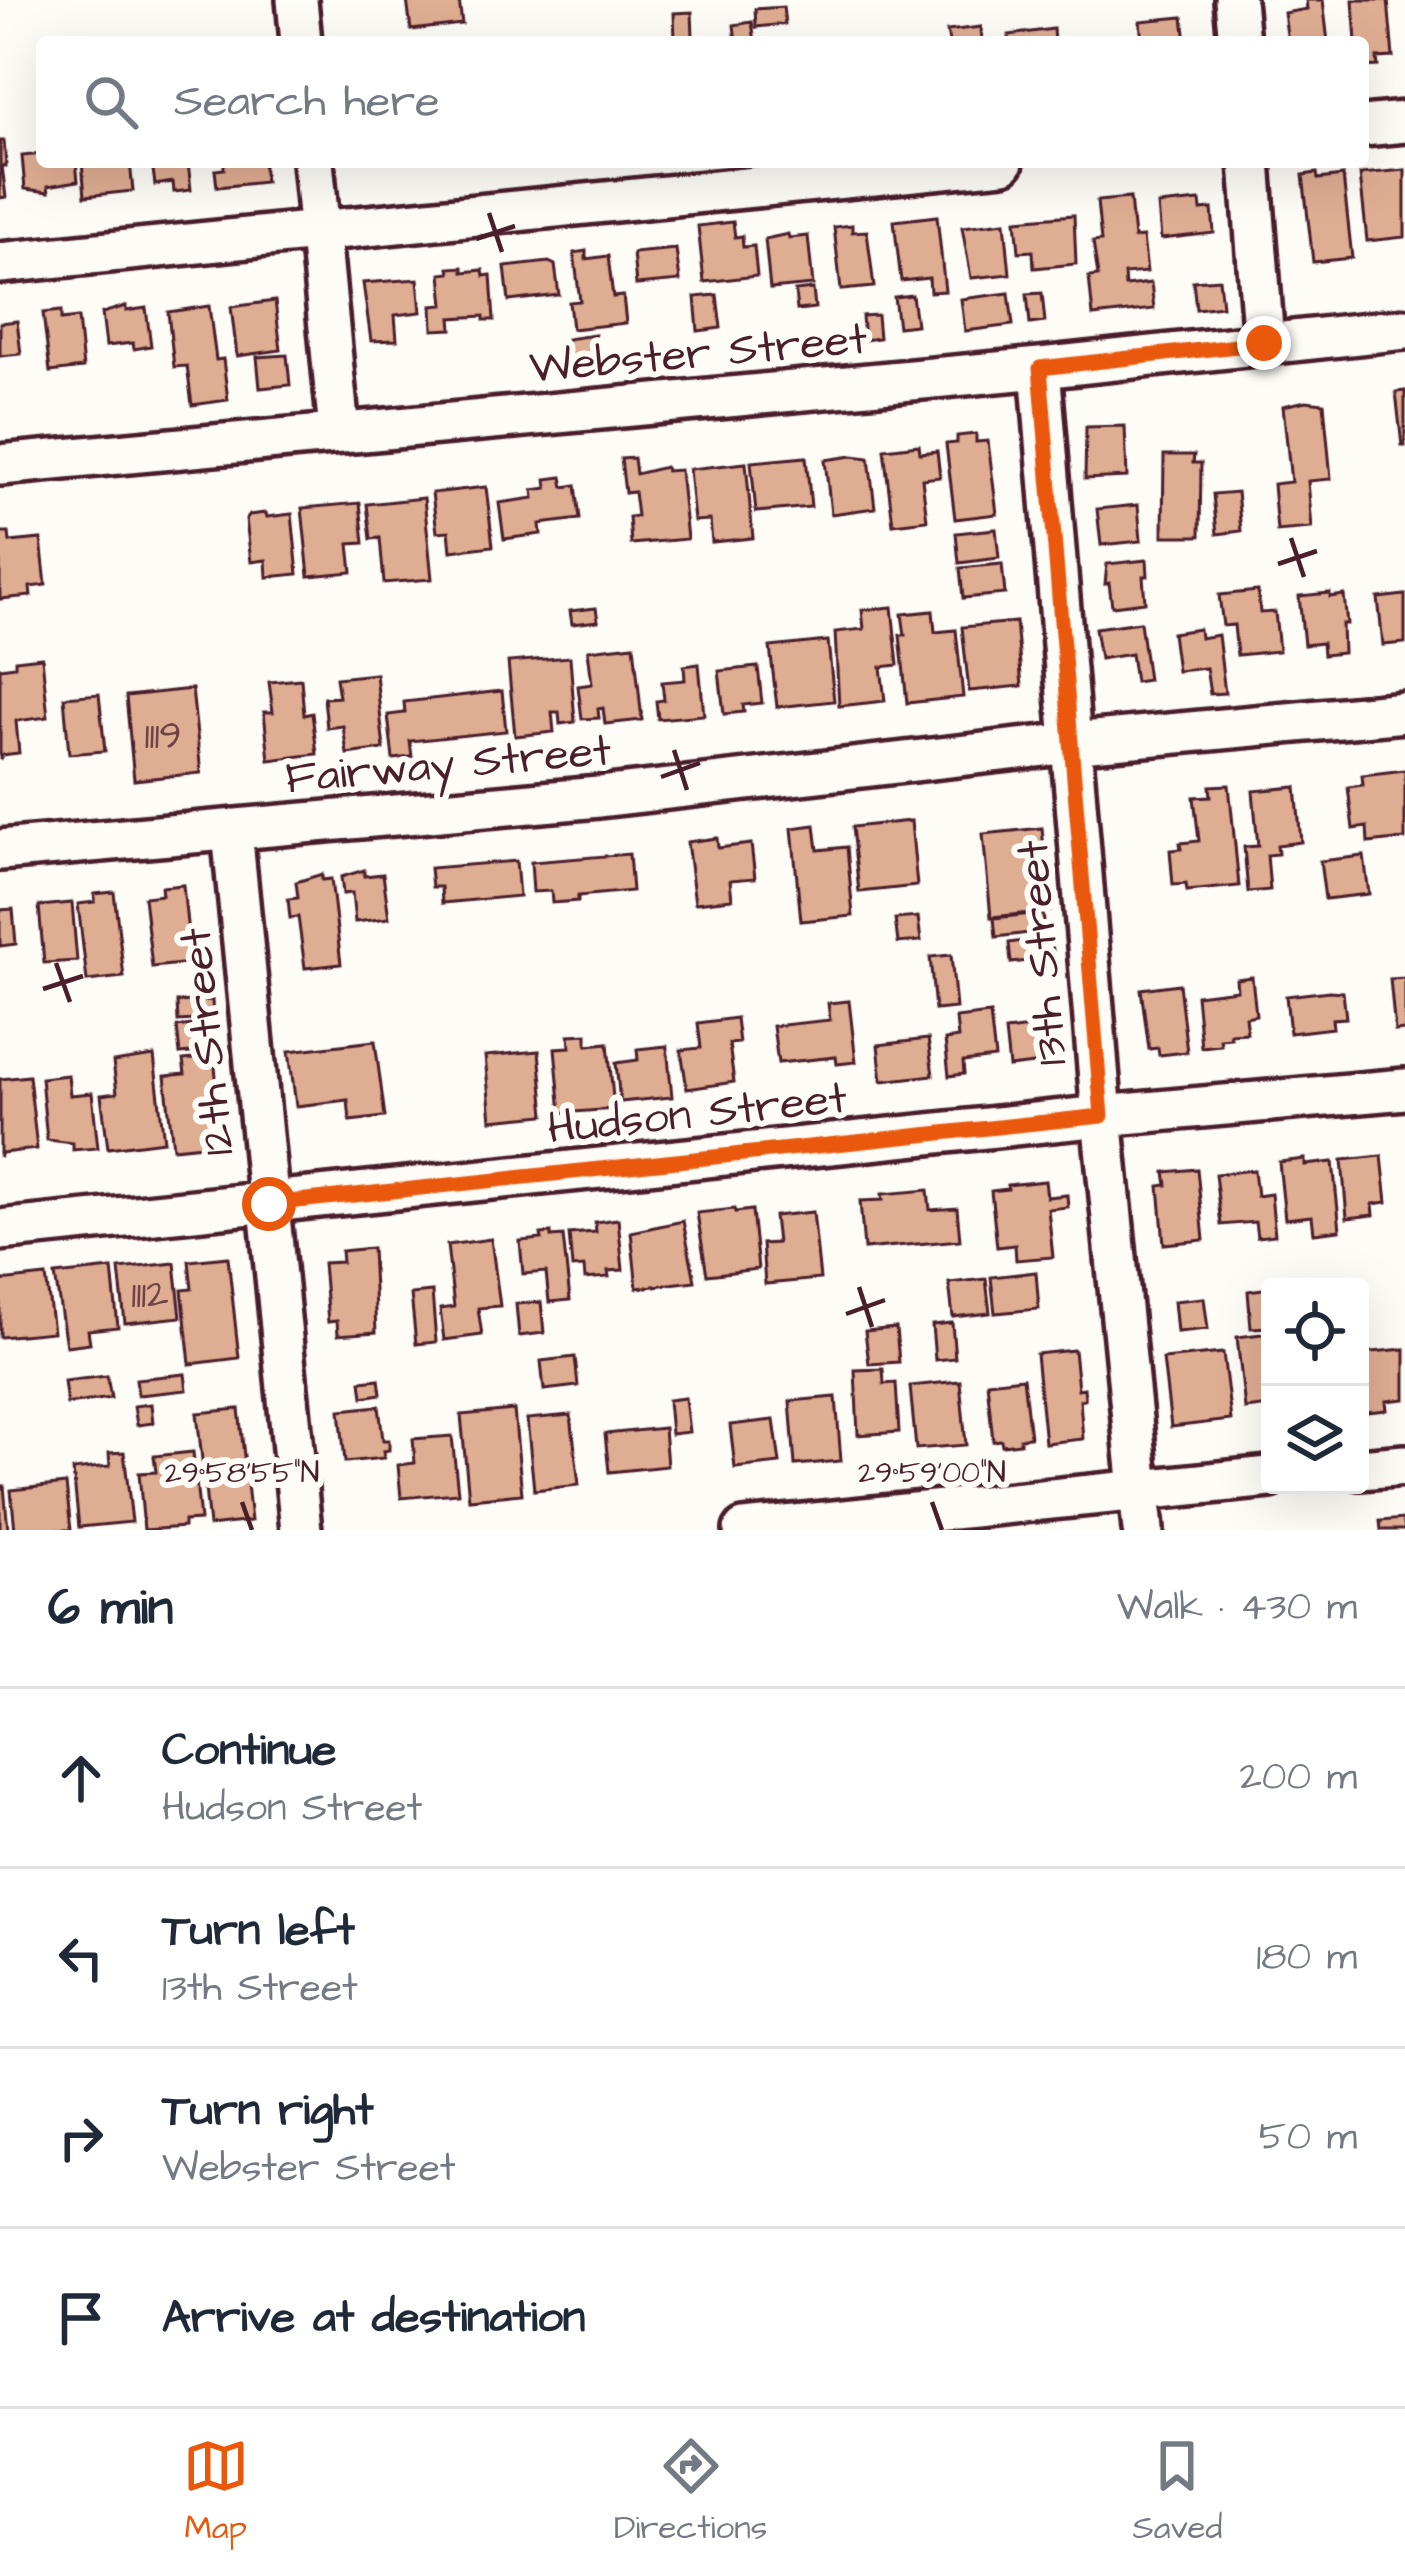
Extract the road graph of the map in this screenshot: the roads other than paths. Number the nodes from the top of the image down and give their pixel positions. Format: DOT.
graph roads {
  1 [pos="296,0"];
  2 [pos="1234,0"];
  3 [pos="300,36"];
  4 [pos="1238,36"];
  5 [pos="1405,122"];
  6 [pos="1369,125"];
  7 [pos="314,168"];
  8 [pos="943,168"];
  9 [pos="1250,168"];
  10 [pos="320,230"];
  11 [pos="0,263"];
  12 [pos="1405,329"];
  13 [pos="1264,343"];
  14 [pos="1040,368"];
  15 [pos="339,430"];
  16 [pos="0,465"];
  17 [pos="1405,712"];
  18 [pos="1071,743"];
  19 [pos="232,831"];
  20 [pos="0,850"];
  21 [pos="1405,1089"];
  22 [pos="1102,1116"];
  23 [pos="269,1204"];
  24 [pos="0,1230"];
  25 [pos="1405,1465"];
  26 [pos="1369,1468"];
  27 [pos="1261,1478"];
  28 [pos="1138,1489"];
  29 [pos="301,1530"];
  30 [pos="744,1530"];
  31 [pos="1143,1530"];
  1 -- 3 [label="street"];
  2 -- 4 [label="street"];
  5 -- 6 [label="street"];
  7 -- 10 [label="street"];
  8 -- 10 [label="street"];
  9 -- 13 [label="street"];
  10 -- 11 [label="street"];
  10 -- 15 [label="street"];
  12 -- 13 [label="street, Webster Street"];
  13 -- 14 [label="street, Webster Street"];
  14 -- 15 [label="street, Webster Street"];
  14 -- 18 [label="street, 13th Street"];
  15 -- 16 [label="street, Webster Street"];
  17 -- 18 [label="street, Fairway Street"];
  18 -- 19 [label="street, Fairway Street"];
  18 -- 22 [label="street, 13th Street"];
  19 -- 20 [label="street, Fairway Street"];
  19 -- 23 [label="street, 12th Street"];
  21 -- 22 [label="street, Hudson Street"];
  22 -- 23 [label="street, Hudson Street"];
  22 -- 28 [label="street, 13th Street"];
  23 -- 24 [label="street, Hudson Street"];
  23 -- 29 [label="street, 12th Street"];
  25 -- 26 [label="street"];
  27 -- 28 [label="street"];
  28 -- 30 [label="street"];
  28 -- 31 [label="street, 13th Street"];
}
